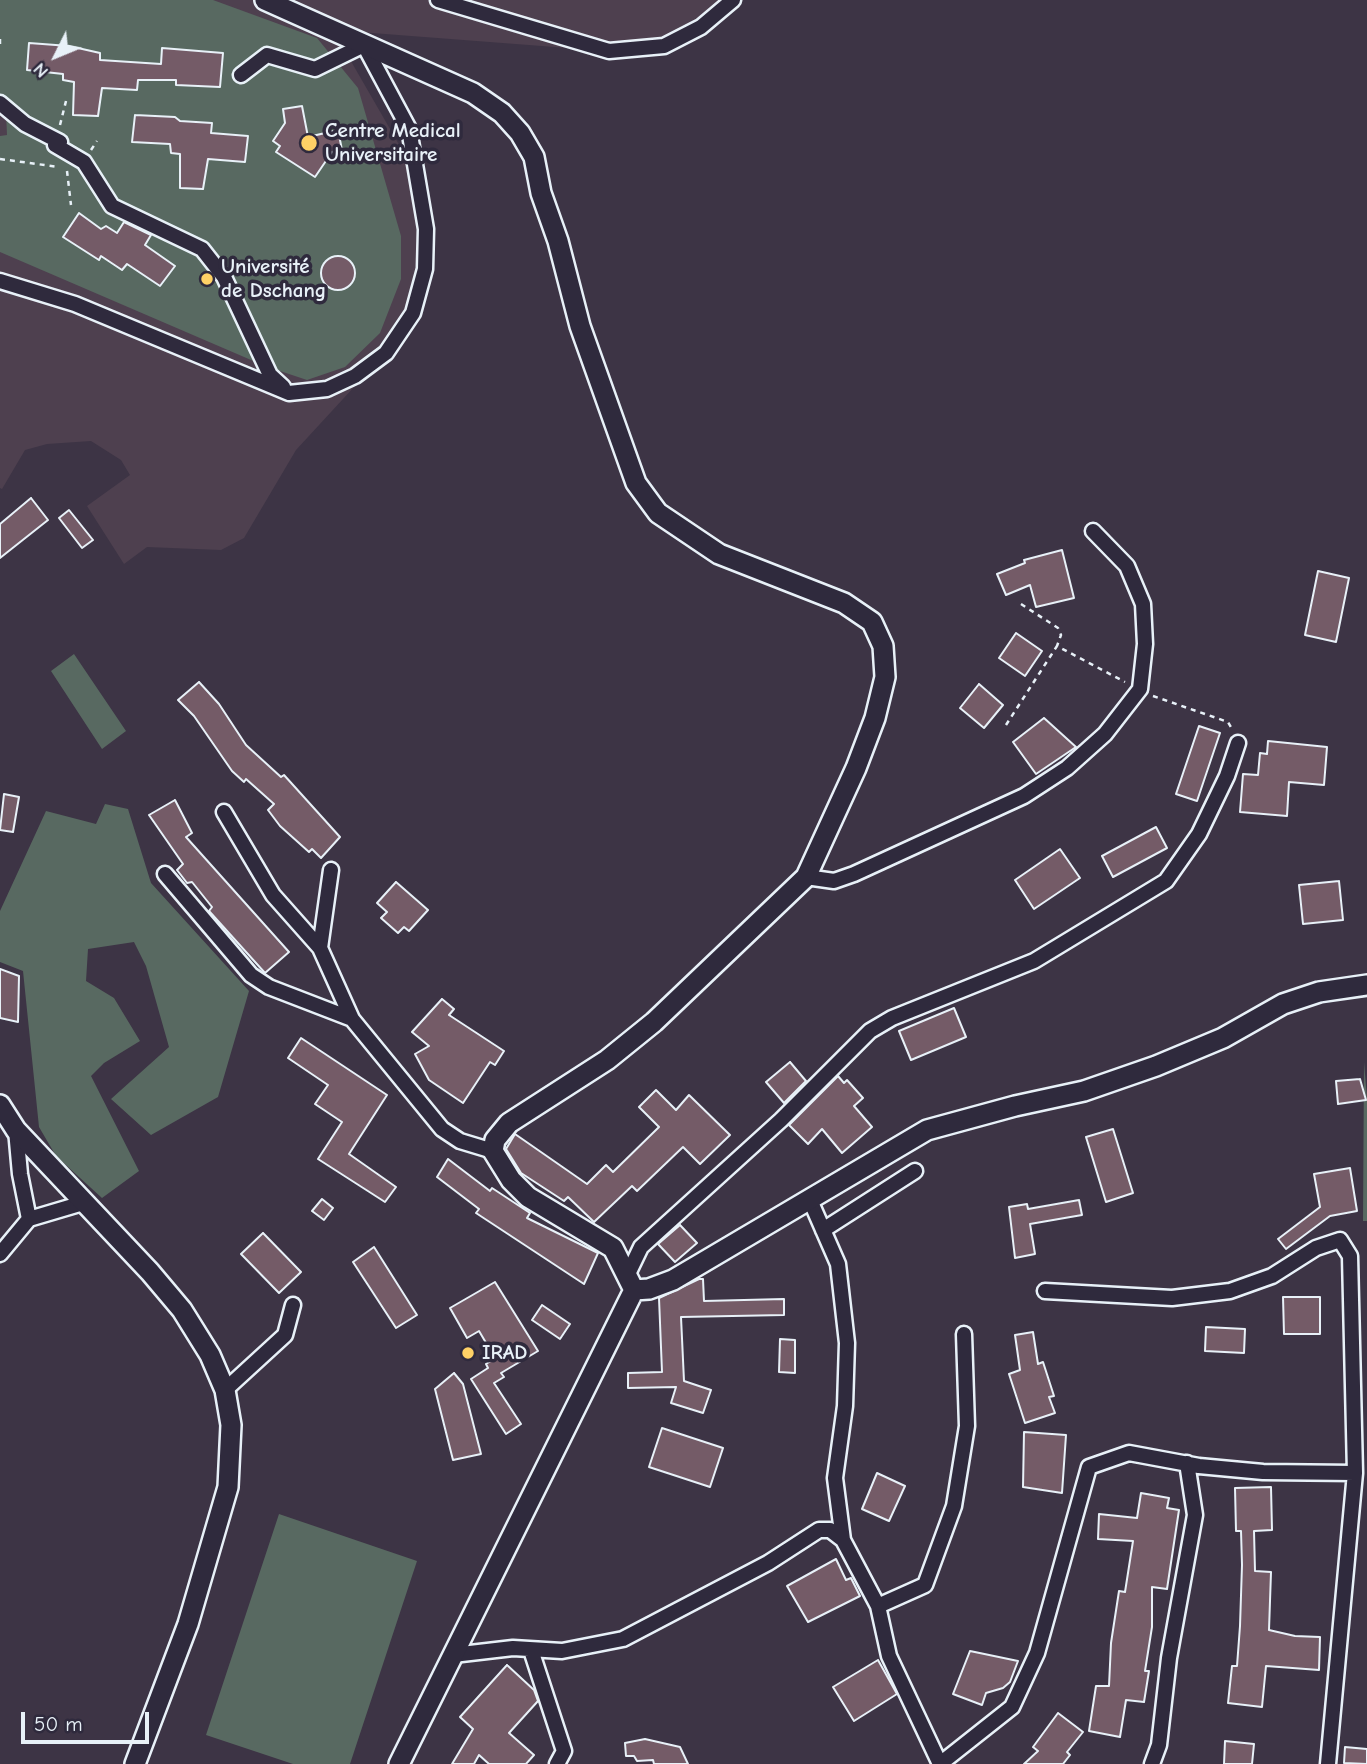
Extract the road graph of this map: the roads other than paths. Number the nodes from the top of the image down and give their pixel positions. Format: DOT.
graph roads {
  1 [pos="265,0"];
  2 [pos="438,0"];
  3 [pos="733,0"];
  4 [pos="363,45"];
  5 [pos="241,75"];
  6 [pos="0,103"];
  7 [pos="0,281"];
  8 [pos="289,393"];
  9 [pos="1093,531"];
  10 [pos="1238,743"];
  11 [pos="224,811"];
  12 [pos="331,870"];
  13 [pos="165,874"];
  14 [pos="806,877"];
  15 [pos="320,948"];
  16 [pos="1367,985"];
  17 [pos="352,1019"];
  18 [pos="0,1105"];
  19 [pos="16,1130"];
  20 [pos="493,1151"];
  21 [pos="915,1171"];
  22 [pos="810,1200"];
  23 [pos="83,1203"];
  24 [pos="29,1219"];
  25 [pos="823,1230"];
  26 [pos="0,1254"];
  27 [pos="631,1282"];
  28 [pos="1045,1291"];
  29 [pos="293,1305"];
  30 [pos="964,1334"];
  31 [pos="225,1390"];
  32 [pos="1187,1464"];
  33 [pos="1354,1473"];
  34 [pos="843,1540"];
  35 [pos="878,1606"];
  36 [pos="531,1650"];
  37 [pos="453,1655"];
  38 [pos="135,1764"];
  39 [pos="399,1764"];
  40 [pos="557,1764"];
  41 [pos="1152,1764"];
  42 [pos="1328,1764"];
  1 -- 4 [label="street"];
  2 -- 3 [label="street"];
  4 -- 5 [label="street"];
  4 -- 8 [label="street"];
  4 -- 14 [label="street"];
  6 -- 8 [label="street"];
  7 -- 8 [label="street"];
  9 -- 14 [label="street"];
  10 -- 27 [label="street"];
  11 -- 15 [label="street"];
  12 -- 15 [label="street"];
  13 -- 17 [label="street"];
  14 -- 20 [label="street"];
  15 -- 17 [label="street"];
  16 -- 22 [label="street"];
  17 -- 20 [label="street"];
  18 -- 19 [label="street"];
  19 -- 23 [label="street"];
  19 -- 24 [label="street"];
  20 -- 27 [label="street"];
  21 -- 25 [label="street"];
  22 -- 25 [label="street"];
  22 -- 27 [label="street"];
  23 -- 24 [label="street"];
  23 -- 31 [label="street"];
  24 -- 26 [label="street"];
  25 -- 34 [label="street"];
  27 -- 37 [label="street"];
  28 -- 33 [label="street"];
  29 -- 31 [label="street"];
  30 -- 35 [label="street"];
  31 -- 38 [label="street"];
  32 -- 33 [label="street"];
  32 -- 35 [label="street"];
  32 -- 41 [label="street"];
  33 -- 42 [label="street"];
  34 -- 35 [label="street"];
  34 -- 36 [label="street"];
  36 -- 37 [label="street"];
  36 -- 40 [label="street"];
  37 -- 39 [label="street"];
}
